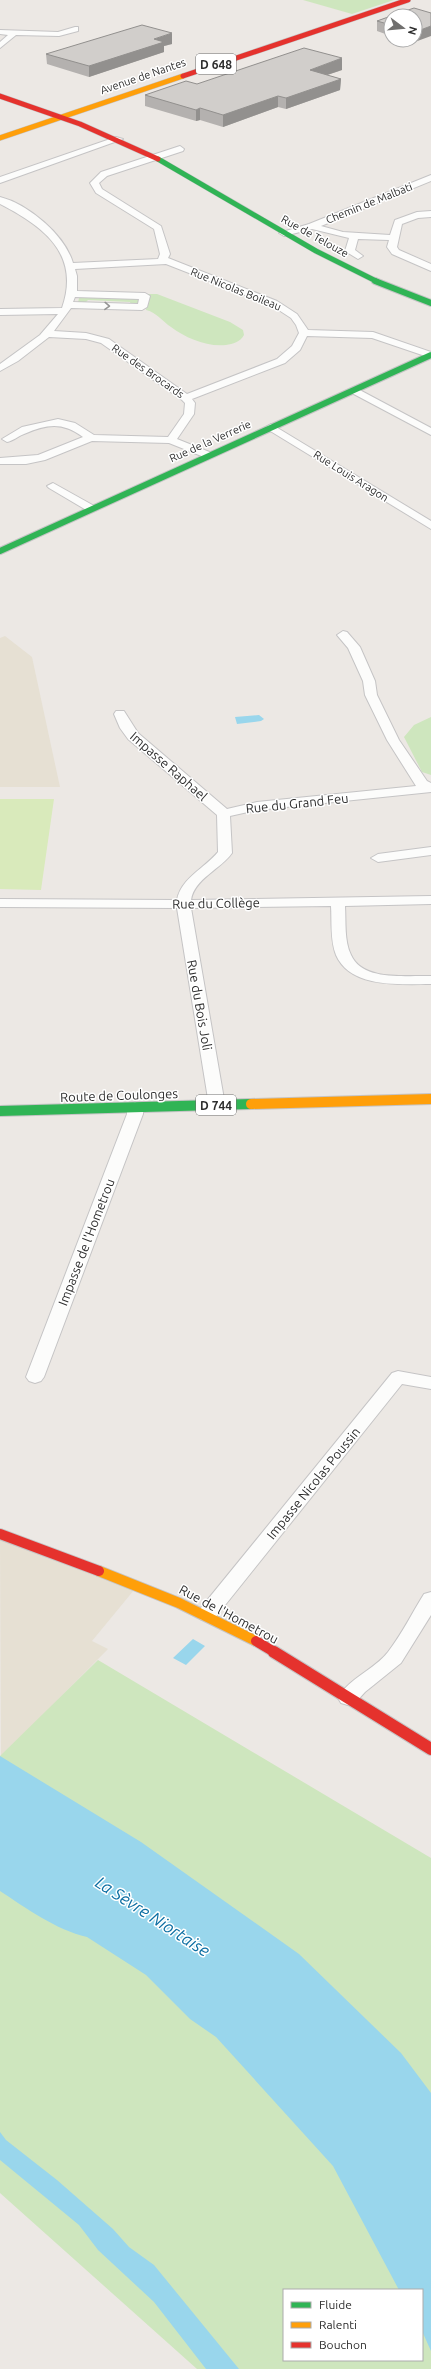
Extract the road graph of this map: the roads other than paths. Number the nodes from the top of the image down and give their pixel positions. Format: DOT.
graph roads {
  1 [pos="408,0"];
  2 [pos="75,29"];
  3 [pos="0,32"];
  4 [pos="15,32"];
  5 [pos="0,46"];
  6 [pos="0,96"];
  7 [pos="63,117"];
  8 [pos="76,122"];
  9 [pos="0,138"];
  10 [pos="119,140"];
  11 [pos="180,149"];
  12 [pos="154,157"];
  13 [pos="431,178"];
  14 [pos="0,180"];
  15 [pos="2,204"];
  16 [pos="431,214"];
  17 [pos="312,226"];
  18 [pos="284,233"];
  19 [pos="354,236"];
  20 [pos="394,238"];
  21 [pos="358,256"];
  22 [pos="162,260"];
  23 [pos="71,266"];
  24 [pos="431,268"];
  25 [pos="72,294"];
  26 [pos="431,303"];
  27 [pos="67,308"];
  28 [pos="0,312"];
  29 [pos="304,333"];
  30 [pos="47,334"];
  31 [pos="431,355"];
  32 [pos="0,368"];
  33 [pos="354,390"];
  34 [pos="186,398"];
  35 [pos="271,427"];
  36 [pos="431,432"];
  37 [pos="91,438"];
  38 [pos="7,439"];
  39 [pos="171,440"];
  40 [pos="208,455"];
  41 [pos="0,461"];
  42 [pos="53,486"];
  43 [pos="92,509"];
  44 [pos="431,526"];
  45 [pos="0,551"];
  46 [pos="343,635"];
  47 [pos="120,714"];
  48 [pos="431,788"];
  49 [pos="224,814"];
  50 [pos="431,851"];
  51 [pos="378,858"];
  52 [pos="431,900"];
  53 [pos="337,901"];
  54 [pos="0,903"];
  55 [pos="183,904"];
  56 [pos="431,980"];
  57 [pos="431,1099"];
  58 [pos="217,1105"];
  59 [pos="135,1108"];
  60 [pos="0,1111"];
  61 [pos="35,1376"];
  62 [pos="431,1383"];
  63 [pos="0,1534"];
  64 [pos="429,1607"];
  65 [pos="207,1614"];
  66 [pos="348,1698"];
  67 [pos="431,1749"];
  1 -- 7 [label="street, Avenue de Nantes / D 648"];
  2 -- 4 [label="street"];
  3 -- 4 [label="street"];
  4 -- 5 [label="street"];
  6 -- 7 [label="street, Rue de Telouze"];
  7 -- 8 [label="street, Rue de Telouze"];
  7 -- 9 [label="street, Avenue de Nantes / D 648"];
  8 -- 10 [label="street, Rue de Telouze"];
  8 -- 12 [label="street, Rue de Telouze"];
  10 -- 12 [label="street, Rue de Telouze"];
  10 -- 14 [label="street"];
  11 -- 12 [label="street"];
  12 -- 18 [label="street, Rue de Telouze"];
  12 -- 22 [label="street"];
  13 -- 17 [label="street, Chemin de Malbati"];
  15 -- 23 [label="street"];
  16 -- 20 [label="street"];
  17 -- 18 [label="street, Chemin de Malbati"];
  17 -- 19 [label="street"];
  18 -- 26 [label="street, Rue de Telouze"];
  19 -- 20 [label="street"];
  19 -- 21 [label="street"];
  20 -- 24 [label="street"];
  22 -- 23 [label="street, Rue Nicolas Boileau"];
  22 -- 29 [label="street, Rue Nicolas Boileau"];
  23 -- 25 [label="street"];
  25 -- 27 [label="street"];
  27 -- 25 [label="street, one-way"];
  27 -- 28 [label="street"];
  27 -- 30 [label="street"];
  29 -- 31 [label="street"];
  29 -- 34 [label="street"];
  30 -- 32 [label="street"];
  30 -- 34 [label="street, Rue des Brocards"];
  31 -- 33 [label="street, Rue de la Verrerie"];
  33 -- 35 [label="street, Rue de la Verrerie"];
  33 -- 36 [label="street"];
  34 -- 39 [label="street, Rue des Brocards"];
  35 -- 40 [label="street, Rue de la Verrerie"];
  35 -- 44 [label="street, Rue Louis Aragon"];
  37 -- 38 [label="street"];
  37 -- 39 [label="street"];
  37 -- 41 [label="street"];
  39 -- 40 [label="street"];
  40 -- 43 [label="street, Rue de la Verrerie"];
  42 -- 43 [label="street"];
  43 -- 45 [label="street, Rue de la Verrerie"];
  46 -- 48 [label="street"];
  47 -- 49 [label="street, Impasse Raphael"];
  48 -- 49 [label="street, Rue du Grand Feu"];
  49 -- 55 [label="street"];
  50 -- 51 [label="street"];
  52 -- 53 [label="street, Rue du Collège"];
  53 -- 55 [label="street, Rue du Collège"];
  53 -- 56 [label="street"];
  54 -- 55 [label="street, Rue du Collège"];
  55 -- 58 [label="street, Rue du Bois Joli"];
  57 -- 58 [label="street, Route de Coulonges / D 744"];
  58 -- 59 [label="street, Route de Coulonges / D 744"];
  59 -- 60 [label="street, Route de Coulonges / D 744"];
  59 -- 61 [label="street, Impasse de l'Hometrou"];
  62 -- 65 [label="street, Impasse Nicolas Poussin"];
  63 -- 65 [label="street, Rue de l'Hometrou"];
  64 -- 66 [label="street"];
  65 -- 66 [label="street, Rue de l'Hometrou"];
  66 -- 67 [label="street, Rue de l'Hometrou"];
}
